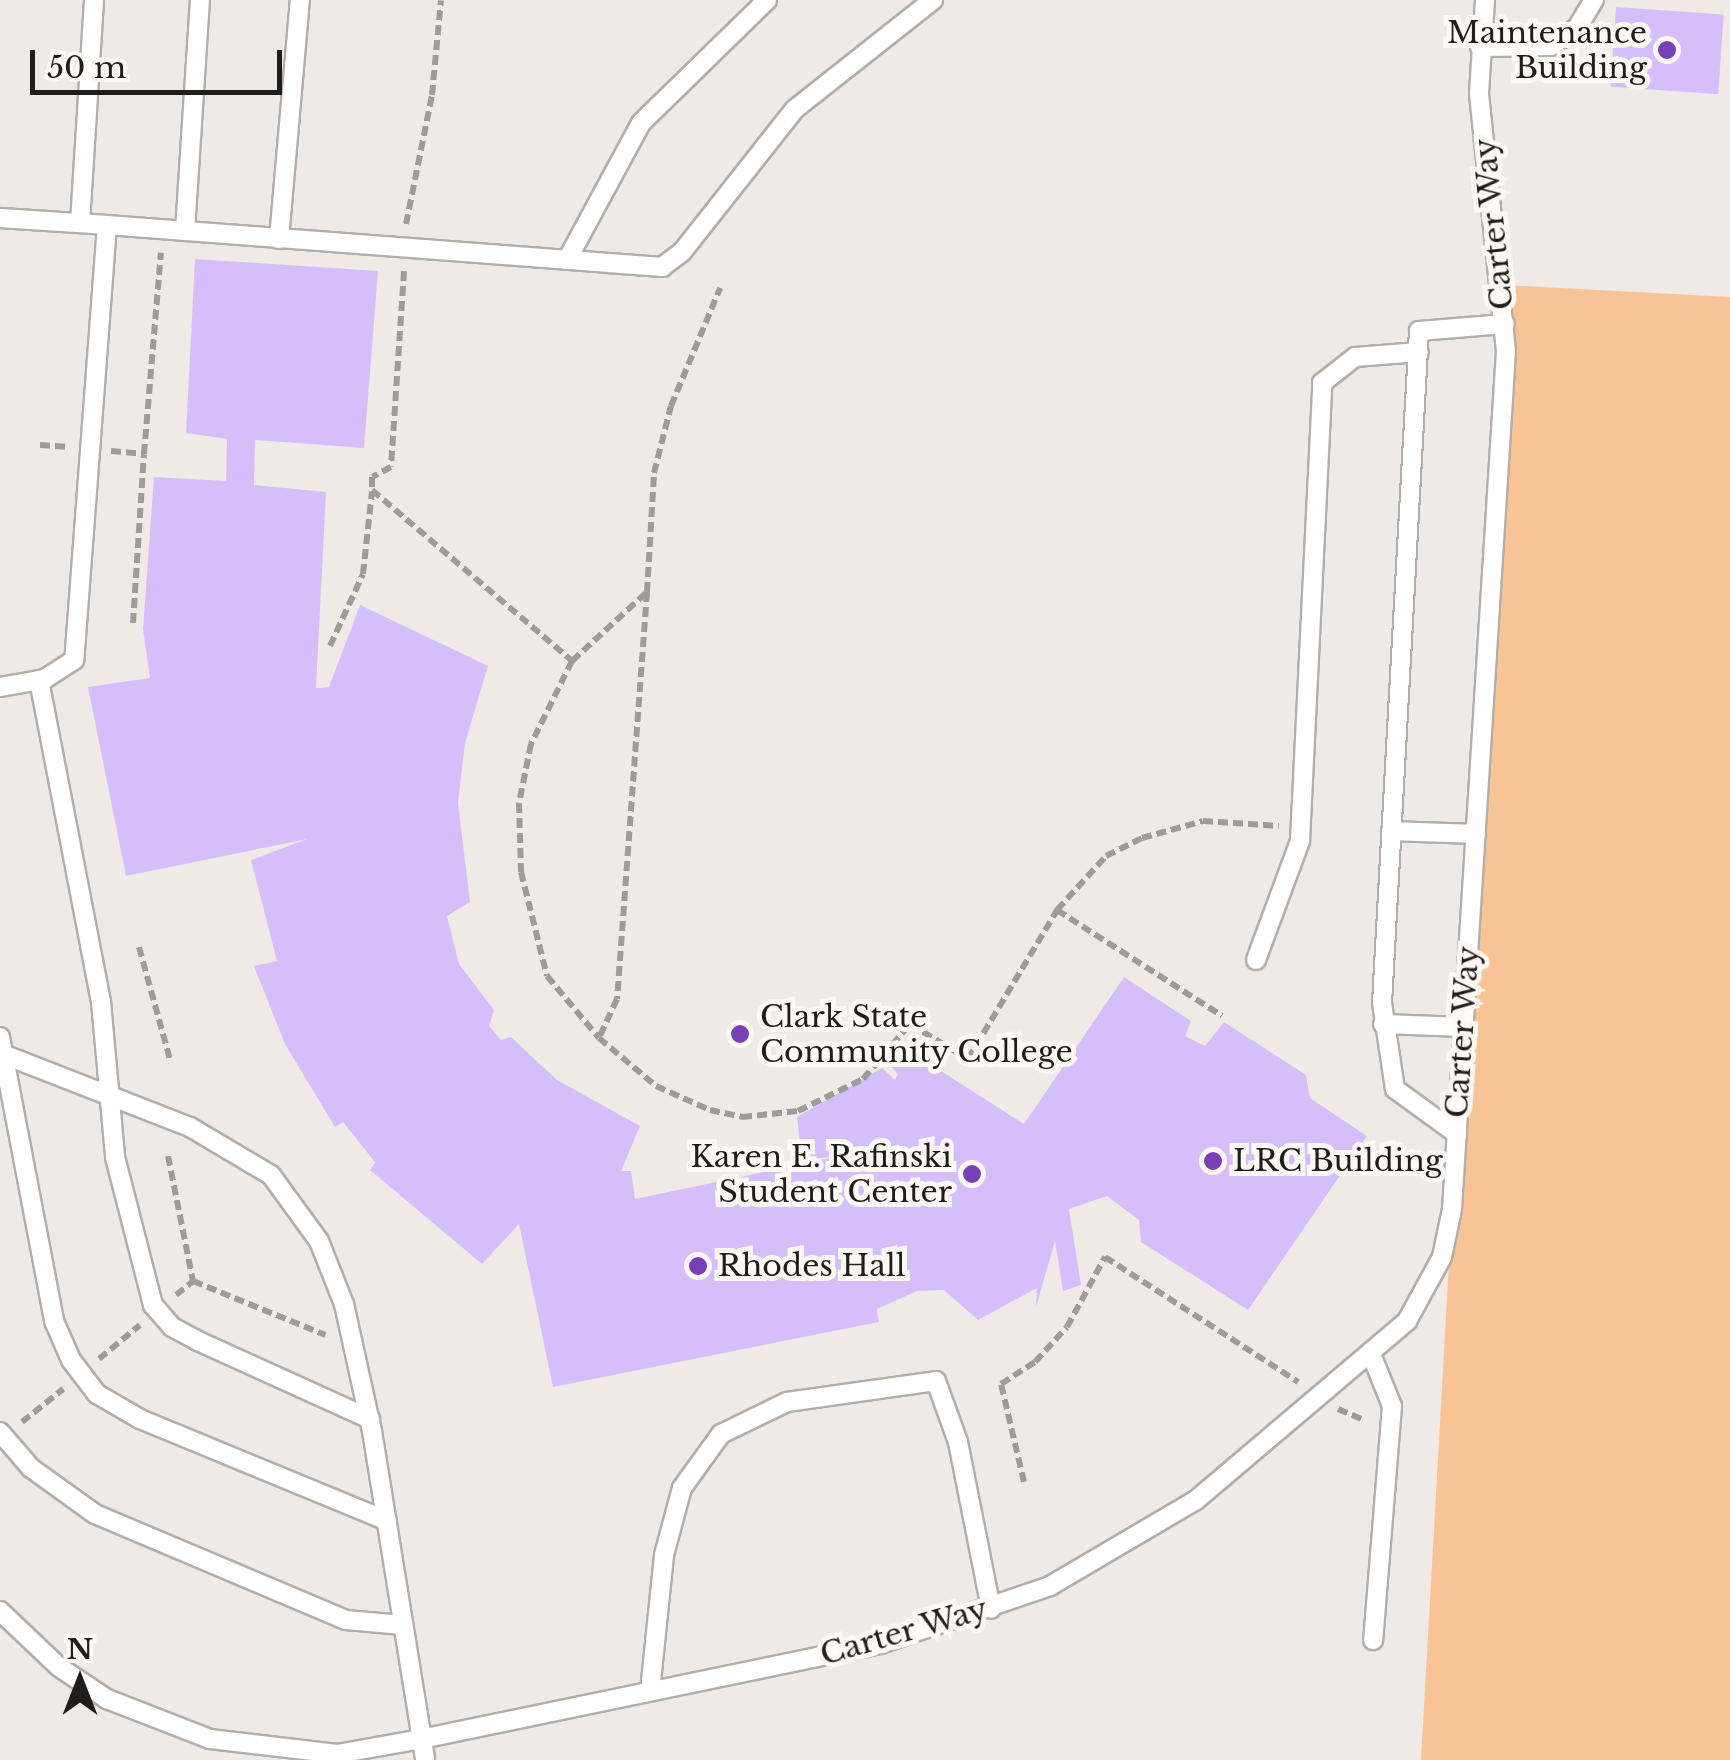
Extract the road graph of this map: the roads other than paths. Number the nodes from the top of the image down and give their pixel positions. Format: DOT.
graph roads {
  1 [pos="94,0"];
  2 [pos="200,0"];
  3 [pos="300,0"];
  4 [pos="766,0"];
  5 [pos="932,0"];
  6 [pos="1485,0"];
  7 [pos="1594,0"];
  8 [pos="1480,47"];
  9 [pos="0,218"];
  10 [pos="80,223"];
  11 [pos="107,225"];
  12 [pos="185,231"];
  13 [pos="280,239"];
  14 [pos="567,260"];
  15 [pos="1505,324"];
  16 [pos="1419,352"];
  17 [pos="39,680"];
  18 [pos="0,687"];
  19 [pos="1391,831"];
  20 [pos="1476,834"];
  21 [pos="1256,960"];
  22 [pos="1383,1024"];
  23 [pos="1464,1026"];
  24 [pos="1,1048"];
  25 [pos="108,1098"];
  26 [pos="1457,1134"];
  27 [pos="1371,1354"];
  28 [pos="370,1419"];
  29 [pos="0,1432"];
  30 [pos="387,1521"];
  31 [pos="991,1609"];
  32 [pos="0,1611"];
  33 [pos="403,1625"];
  34 [pos="1373,1640"];
  35 [pos="650,1692"];
  36 [pos="421,1739"];
  37 [pos="424,1760"];
  1 -- 10 [label="lane"];
  2 -- 12 [label="lane"];
  3 -- 13 [label="lane"];
  4 -- 14 [label="lane"];
  5 -- 14 [label="lane"];
  6 -- 8 [label="lane, Carter Way"];
  7 -- 8 [label="lane"];
  8 -- 15 [label="lane, Carter Way"];
  9 -- 10 [label="lane"];
  10 -- 11 [label="lane"];
  11 -- 12 [label="lane"];
  11 -- 17 [label="lane"];
  12 -- 13 [label="lane"];
  13 -- 14 [label="lane"];
  15 -- 16 [label="lane"];
  15 -- 20 [label="lane, Carter Way"];
  16 -- 19 [label="lane"];
  16 -- 21 [label="lane"];
  17 -- 18 [label="lane"];
  17 -- 25 [label="lane"];
  19 -- 20 [label="lane"];
  19 -- 22 [label="lane"];
  20 -- 23 [label="lane, Carter Way"];
  22 -- 23 [label="lane"];
  22 -- 26 [label="lane"];
  23 -- 26 [label="lane, Carter Way"];
  24 -- 25 [label="lane"];
  24 -- 30 [label="lane"];
  25 -- 28 [label="lane"];
  25 -- 28 [label="lane"];
  26 -- 27 [label="lane, Carter Way"];
  27 -- 31 [label="lane, Carter Way"];
  27 -- 34 [label="lane"];
  28 -- 30 [label="lane"];
  29 -- 33 [label="lane"];
  30 -- 33 [label="lane"];
  31 -- 35 [label="lane, Carter Way"];
  31 -- 35 [label="lane"];
  32 -- 36 [label="lane, Carter Way"];
  33 -- 36 [label="lane"];
  35 -- 36 [label="lane, Carter Way"];
  36 -- 37 [label="lane"];
}
